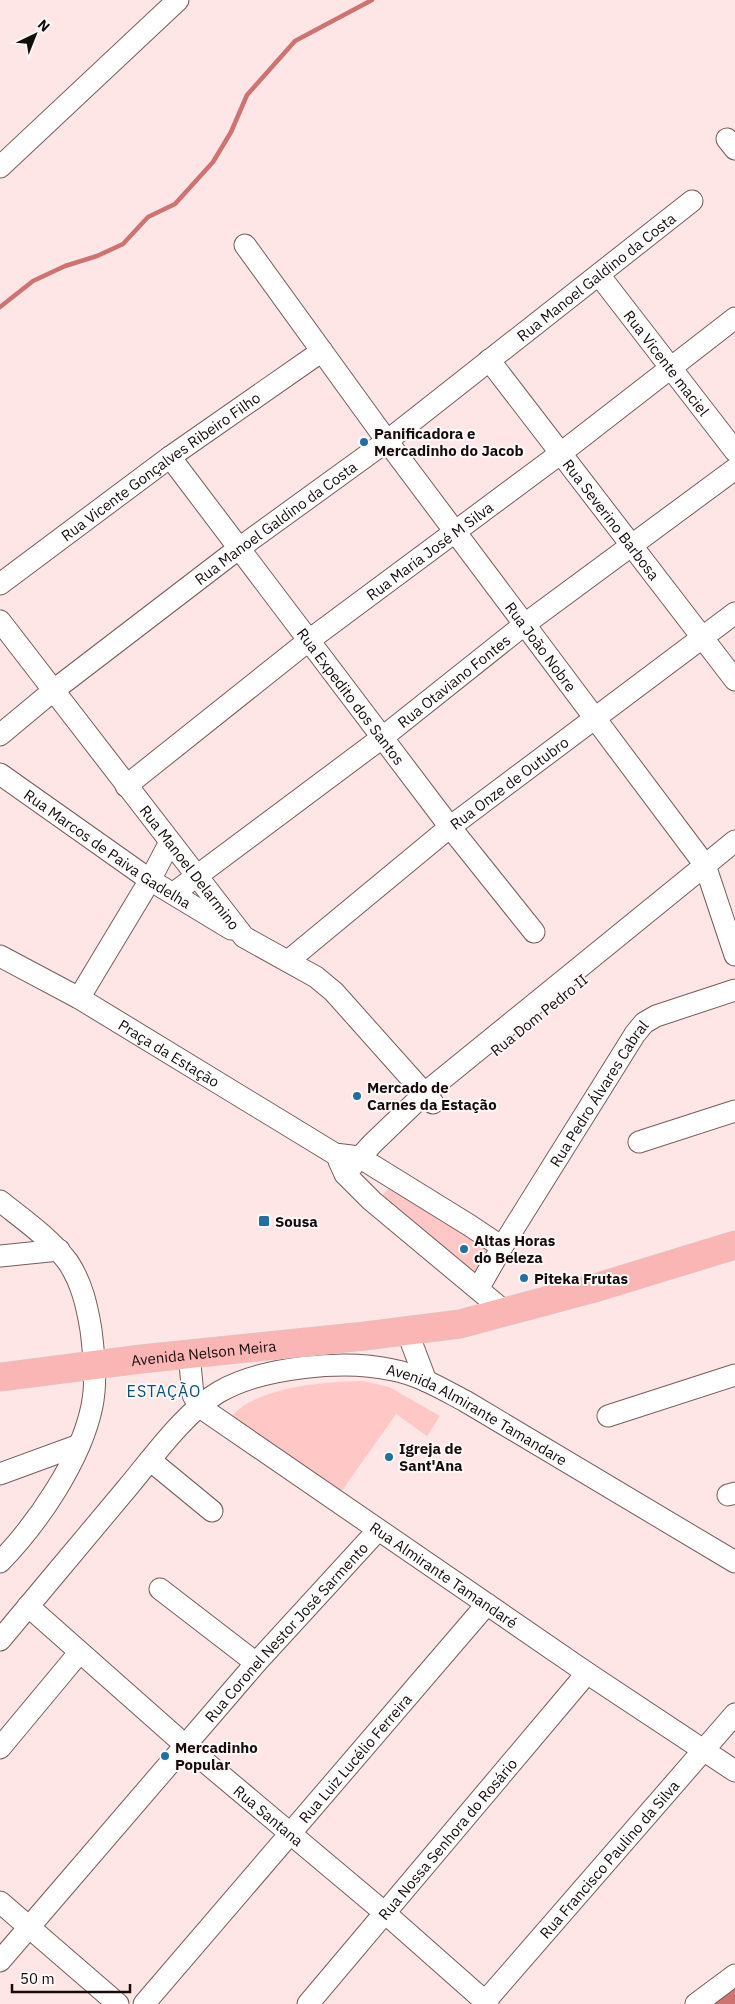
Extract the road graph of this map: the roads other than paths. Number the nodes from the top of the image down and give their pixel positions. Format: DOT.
graph roads {
  1 [pos="178,0"];
  2 [pos="0,167"];
  3 [pos="692,201"];
  4 [pos="245,245"];
  5 [pos="599,275"];
  6 [pos="735,318"];
  7 [pos="322,352"];
  8 [pos="489,360"];
  9 [pos="670,368"];
  10 [pos="387,441"];
  11 [pos="735,451"];
  12 [pos="561,453"];
  13 [pos="170,457"];
  14 [pos="735,469"];
  15 [pos="455,531"];
  16 [pos="630,545"];
  17 [pos="238,550"];
  18 [pos="0,584"];
  19 [pos="735,613"];
  20 [pos="0,621"];
  21 [pos="525,624"];
  22 [pos="702,638"];
  23 [pos="308,641"];
  24 [pos="735,680"];
  25 [pos="54,690"];
  26 [pos="596,718"];
  27 [pos="0,735"];
  28 [pos="383,736"];
  29 [pos="0,774"];
  30 [pos="126,786"];
  31 [pos="450,827"];
  32 [pos="735,841"];
  33 [pos="170,842"];
  34 [pos="735,859"];
  35 [pos="708,872"];
  36 [pos="196,876"];
  37 [pos="150,880"];
  38 [pos="174,893"];
  39 [pos="534,932"];
  40 [pos="244,937"];
  41 [pos="734,950"];
  42 [pos="0,956"];
  43 [pos="288,961"];
  44 [pos="735,990"];
  45 [pos="79,998"];
  46 [pos="429,1098"];
  47 [pos="735,1111"];
  48 [pos="639,1142"];
  49 [pos="335,1154"];
  50 [pos="364,1161"];
  51 [pos="350,1179"];
  52 [pos="0,1201"];
  53 [pos="735,1245"];
  54 [pos="502,1248"];
  55 [pos="58,1250"];
  56 [pos="0,1256"];
  57 [pos="478,1289"];
  58 [pos="504,1311"];
  59 [pos="407,1331"];
  60 [pos="189,1354"];
  61 [pos="94,1366"];
  62 [pos="735,1375"];
  63 [pos="0,1377"];
  64 [pos="426,1380"];
  65 [pos="200,1407"];
  66 [pos="608,1416"];
  67 [pos="79,1446"];
  68 [pos="150,1460"];
  69 [pos="0,1474"];
  70 [pos="212,1511"];
  71 [pos="378,1530"];
  72 [pos="0,1562"];
  73 [pos="735,1562"];
  74 [pos="160,1589"];
  75 [pos="487,1604"];
  76 [pos="28,1606"];
  77 [pos="0,1640"];
  78 [pos="79,1653"];
  79 [pos="256,1663"];
  80 [pos="587,1673"];
  81 [pos="735,1714"];
  82 [pos="185,1745"];
  83 [pos="0,1748"];
  84 [pos="704,1751"];
  85 [pos="735,1770"];
  86 [pos="290,1834"];
  87 [pos="0,1902"];
  88 [pos="385,1913"];
  89 [pos="29,1928"];
  90 [pos="0,1962"];
  91 [pos="735,1975"];
  92 [pos="485,2003"];
  93 [pos="118,2004"];
  94 [pos="144,2004"];
  95 [pos="308,2004"];
  96 [pos="696,2004"];
  1 -- 2 [label="street"];
  3 -- 5 [label="street, Rua Manoel Galdino da Costa"];
  4 -- 7 [label="street, Rua João Nobre"];
  5 -- 8 [label="street, Rua Manoel Galdino da Costa"];
  5 -- 9 [label="street, Rua Vicente maciel"];
  6 -- 9 [label="street, Rua Maria José M Silva"];
  7 -- 10 [label="street, Rua João Nobre"];
  7 -- 13 [label="street, Rua Vicente Gonçalves Ribeiro Filho"];
  8 -- 10 [label="street, Rua Manoel Galdino da Costa"];
  8 -- 12 [label="street, Rua Severino Barbosa"];
  9 -- 11 [label="street, Rua Vicente maciel"];
  9 -- 12 [label="street, Rua Maria José M Silva"];
  10 -- 15 [label="street, Rua João Nobre"];
  10 -- 17 [label="street, Rua Manoel Galdino da Costa"];
  12 -- 15 [label="street, Rua Maria José M Silva"];
  12 -- 16 [label="street, Rua Severino Barbosa"];
  13 -- 17 [label="street, Rua Expedito dos Santos"];
  13 -- 18 [label="street, Rua Vicente Gonçalves Ribeiro Filho"];
  14 -- 16 [label="street, Rua Otaviano Fontes"];
  15 -- 21 [label="street, Rua João Nobre"];
  15 -- 23 [label="street, Rua Maria José M Silva"];
  16 -- 21 [label="street, Rua Otaviano Fontes"];
  16 -- 22 [label="street, Rua Severino Barbosa"];
  17 -- 23 [label="street, Rua Expedito dos Santos"];
  17 -- 25 [label="street, Rua Manoel Galdino da Costa"];
  19 -- 22 [label="street, Rua Onze de Outubro"];
  20 -- 25 [label="street, Rua Manoel Delarmino"];
  21 -- 26 [label="street, Rua João Nobre"];
  21 -- 28 [label="street, Rua Otaviano Fontes"];
  22 -- 24 [label="street, Rua Severino Barbosa"];
  22 -- 26 [label="street, Rua Onze de Outubro"];
  23 -- 28 [label="street, Rua Expedito dos Santos"];
  23 -- 30 [label="street, Rua Maria José M Silva"];
  25 -- 27 [label="street, Rua Manoel Galdino da Costa"];
  25 -- 30 [label="street, Rua Manoel Delarmino"];
  26 -- 31 [label="street, Rua Onze de Outubro"];
  26 -- 35 [label="street, Rua João Nobre"];
  28 -- 31 [label="street, Rua Expedito dos Santos"];
  28 -- 36 [label="street, Rua Otaviano Fontes"];
  29 -- 37 [label="street, Rua Marcos de Paiva Gadelha"];
  30 -- 33 [label="street, Rua Manoel Delarmino"];
  31 -- 39 [label="street, Rua Expedito dos Santos"];
  31 -- 43 [label="street, Rua Onze de Outubro"];
  32 -- 35 [label="street, Rua Dom Pedro II"];
  33 -- 36 [label="street, Rua Manoel Delarmino"];
  33 -- 37 [label="street"];
  34 -- 35 [label="street, Rua Dom Pedro II"];
  35 -- 41 [label="street, Rua João Nobre"];
  35 -- 46 [label="street, Rua Dom Pedro II"];
  36 -- 38 [label="street, Rua Otaviano Fontes"];
  36 -- 40 [label="street, Rua Manoel Delarmino"];
  37 -- 38 [label="street, Rua Marcos de Paiva Gadelha"];
  37 -- 45 [label="street"];
  38 -- 40 [label="street, Rua Marcos de Paiva Gadelha"];
  40 -- 43 [label="street, Rua Manoel Delarmino"];
  42 -- 45 [label="street, Praça da Estação"];
  43 -- 46 [label="street, Rua Manoel Delarmino"];
  44 -- 54 [label="street, Rua Pedro Álvares Cabral"];
  45 -- 49 [label="street, Praça da Estação"];
  46 -- 50 [label="street, Rua Dom Pedro II"];
  47 -- 48 [label="street"];
  49 -- 50 [label="street, Praça da Estação"];
  49 -- 51 [label="street"];
  50 -- 51 [label="street, Rua Dom Pedro II"];
  50 -- 54 [label="street"];
  51 -- 57 [label="street"];
  52 -- 55 [label="street"];
  53 -- 58 [label="main road, Avenida Nelson Meira"];
  54 -- 57 [label="street, Rua Pedro Álvares Cabral"];
  55 -- 56 [label="street"];
  55 -- 61 [label="street"];
  57 -- 58 [label="street"];
  58 -- 59 [label="main road, Avenida Nelson Meira"];
  59 -- 60 [label="main road, Avenida Nelson Meira"];
  59 -- 64 [label="street"];
  60 -- 61 [label="main road, Avenida Nelson Meira"];
  60 -- 65 [label="street"];
  61 -- 63 [label="main road, Avenida Nelson Meira"];
  61 -- 67 [label="street"];
  62 -- 66 [label="street"];
  64 -- 65 [label="street, Avenida Almirante Tamandare"];
  64 -- 73 [label="street, Avenida Almirante Tamandare"];
  65 -- 68 [label="street, Avenida Almirante Tamandare"];
  65 -- 71 [label="street, Rua Almirante Tamandaré"];
  67 -- 69 [label="street"];
  67 -- 72 [label="street"];
  68 -- 70 [label="street"];
  68 -- 76 [label="street, Avenida Almirante Tamandare"];
  71 -- 75 [label="street, Rua Almirante Tamandaré"];
  71 -- 79 [label="street, Rua Coronel Nestor José Sarmento"];
  74 -- 79 [label="street"];
  75 -- 80 [label="street, Rua Almirante Tamandaré"];
  75 -- 86 [label="street, Rua Luiz Lucélio Ferreira"];
  76 -- 77 [label="street, Avenida Almirante Tamandare"];
  76 -- 78 [label="street, Rua Santana"];
  78 -- 82 [label="street, Rua Santana"];
  78 -- 83 [label="street"];
  79 -- 82 [label="street, Rua Coronel Nestor José Sarmento"];
  80 -- 84 [label="street, Rua Almirante Tamandaré"];
  80 -- 88 [label="street, Rua Nossa Senhora do Rosário"];
  81 -- 84 [label="street, Rua Francisco Paulino da Silva"];
  82 -- 86 [label="street, Rua Santana"];
  82 -- 89 [label="street, Rua Coronel Nestor José Sarmento"];
  84 -- 85 [label="street, Rua Almirante Tamandaré"];
  84 -- 92 [label="street, Rua Francisco Paulino da Silva"];
  86 -- 88 [label="street, Rua Santana"];
  86 -- 94 [label="street, Rua Luiz Lucélio Ferreira"];
  87 -- 89 [label="street"];
  88 -- 92 [label="street, Rua Santana"];
  88 -- 95 [label="street, Rua Nossa Senhora do Rosário"];
  89 -- 90 [label="street, Rua Coronel Nestor José Sarmento"];
  89 -- 93 [label="street"];
  91 -- 96 [label="street"];
}
